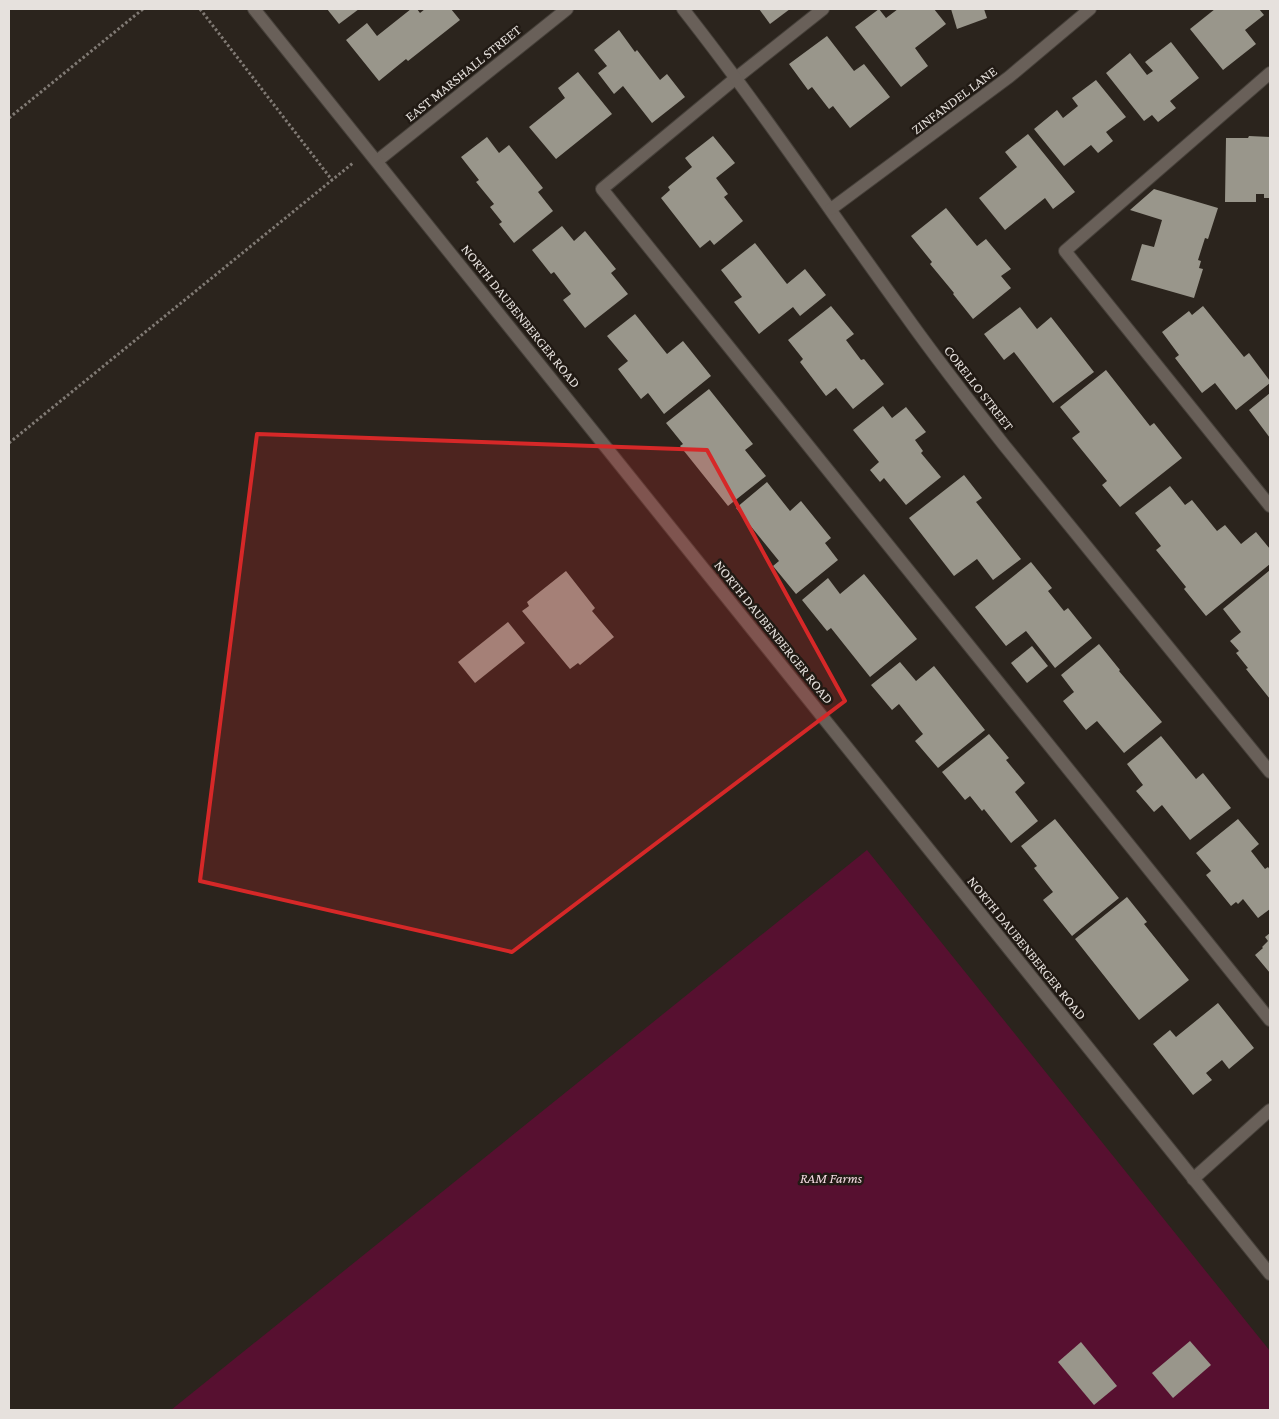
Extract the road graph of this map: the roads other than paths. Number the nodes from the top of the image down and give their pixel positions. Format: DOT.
graph roads {
  1 [pos="254,9"];
  2 [pos="567,9"];
  3 [pos="683,9"];
  4 [pos="823,9"];
  5 [pos="1090,9"];
  6 [pos="1270,73"];
  7 [pos="736,78"];
  8 [pos="373,155"];
  9 [pos="831,209"];
  10 [pos="1270,506"];
  11 [pos="1270,772"];
  12 [pos="1270,1020"];
  13 [pos="1270,1110"];
  14 [pos="1193,1179"];
  15 [pos="1270,1274"];
  1 -- 8 [label="street, NORTH DAUBENBERGER ROAD"];
  2 -- 8 [label="street, EAST MARSHALL STREET"];
  3 -- 7 [label="street, CORELLO STREET"];
  4 -- 7 [label="street"];
  5 -- 9 [label="street, ZINFANDEL LANE"];
  6 -- 10 [label="street"];
  7 -- 9 [label="street, CORELLO STREET"];
  7 -- 12 [label="street"];
  8 -- 14 [label="street, NORTH DAUBENBERGER ROAD"];
  9 -- 11 [label="street, CORELLO STREET"];
  13 -- 14 [label="street"];
  14 -- 15 [label="street, NORTH DAUBENBERGER ROAD"];
}
